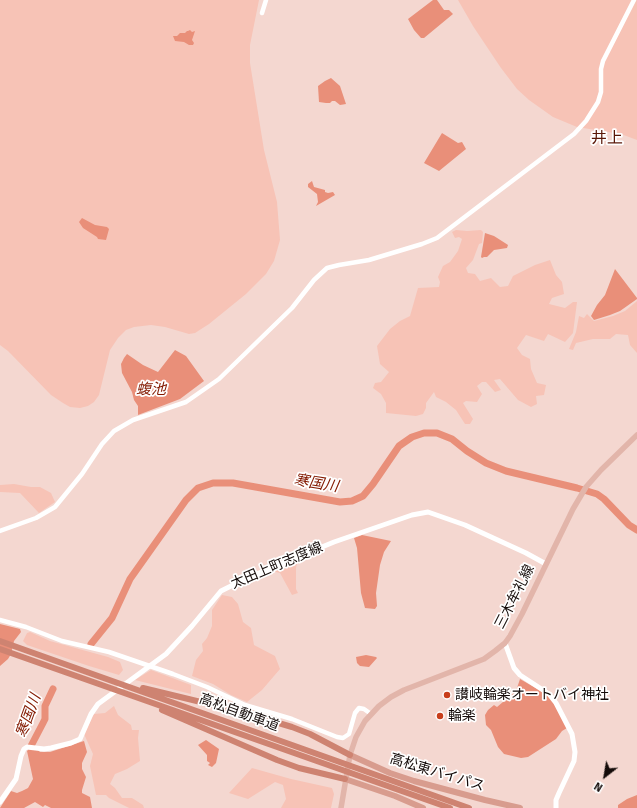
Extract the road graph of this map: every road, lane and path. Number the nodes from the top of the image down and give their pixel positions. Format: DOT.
graph roads {
  1 [pos="266,0"];
  2 [pos="634,0"];
  3 [pos="262,13"];
  4 [pos="637,435"];
  5 [pos="0,531"];
  6 [pos="546,564"];
  7 [pos="0,620"];
  8 [pos="0,641"];
  9 [pos="505,643"];
  10 [pos="0,649"];
  11 [pos="150,666"];
  12 [pos="132,686"];
  13 [pos="128,693"];
  14 [pos="371,714"];
  15 [pos="298,750"];
  16 [pos="350,755"];
  17 [pos="345,779"];
  18 [pos="0,802"];
  19 [pos="341,808"];
  20 [pos="423,808"];
  21 [pos="450,808"];
  22 [pos="469,808"];
  23 [pos="520,808"];
  24 [pos="556,808"];
  1 -- 3 [label="street"];
  2 -- 5 [label="street"];
  4 -- 6 [label="main road, 三木牟礼線"];
  6 -- 9 [label="main road, 三木牟礼線"];
  6 -- 11 [label="main road, 太田上町志度線"];
  7 -- 11 [label="street"];
  8 -- 12 [label="highway"];
  9 -- 14 [label="main road, 三木牟礼線"];
  9 -- 24 [label="main road"];
  10 -- 13 [label="highway, 高松自動車道"];
  11 -- 14 [label="street"];
  11 -- 18 [label="main road, 太田上町志度線"];
  12 -- 15 [label="highway, 高松自動車道"];
  12 -- 16 [label="highway"];
  13 -- 15 [label="highway, 高松自動車道"];
  13 -- 17 [label="highway"];
  14 -- 16 [label="main road, 三木牟礼線"];
  15 -- 21 [label="highway, 高松自動車道"];
  15 -- 22 [label="highway, 高松自動車道"];
  16 -- 17 [label="main road, 三木牟礼線"];
  16 -- 23 [label="highway, 高松東バイパス"];
  17 -- 19 [label="main road, 三木牟礼線"];
  17 -- 20 [label="highway"];
}
